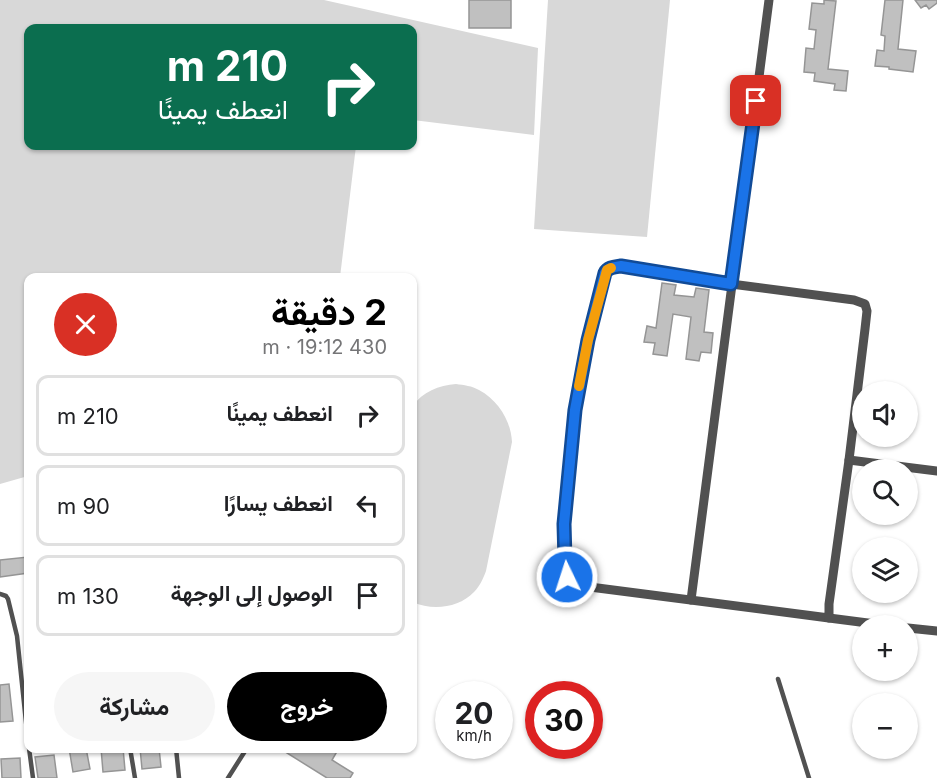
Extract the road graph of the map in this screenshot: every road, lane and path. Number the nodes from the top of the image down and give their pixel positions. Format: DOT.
graph roads {
  1 [pos="770,0"];
  2 [pos="731,284"];
  3 [pos="849,460"];
  4 [pos="937,471"];
  5 [pos="0,594"];
  6 [pos="691,600"];
  7 [pos="829,618"];
  8 [pos="852,621"];
  9 [pos="918,629"];
  10 [pos="937,631"];
  11 [pos="778,679"];
  12 [pos="24,705"];
  13 [pos="30,753"];
  14 [pos="131,753"];
  15 [pos="176,753"];
  16 [pos="244,753"];
  17 [pos="33,778"];
  18 [pos="135,778"];
  19 [pos="179,778"];
  20 [pos="228,778"];
  21 [pos="809,778"];
  1 -- 2 [label="street"];
  2 -- 3 [label="street"];
  2 -- 6 [label="street"];
  2 -- 6 [label="street"];
  3 -- 4 [label="street"];
  3 -- 7 [label="street"];
  5 -- 12 [label="lane"];
  6 -- 7 [label="street"];
  7 -- 8 [label="street"];
  9 -- 10 [label="street"];
  11 -- 21 [label="lane"];
  13 -- 17 [label="lane"];
  14 -- 18 [label="lane"];
  15 -- 19 [label="lane"];
  16 -- 20 [label="lane"];
}
